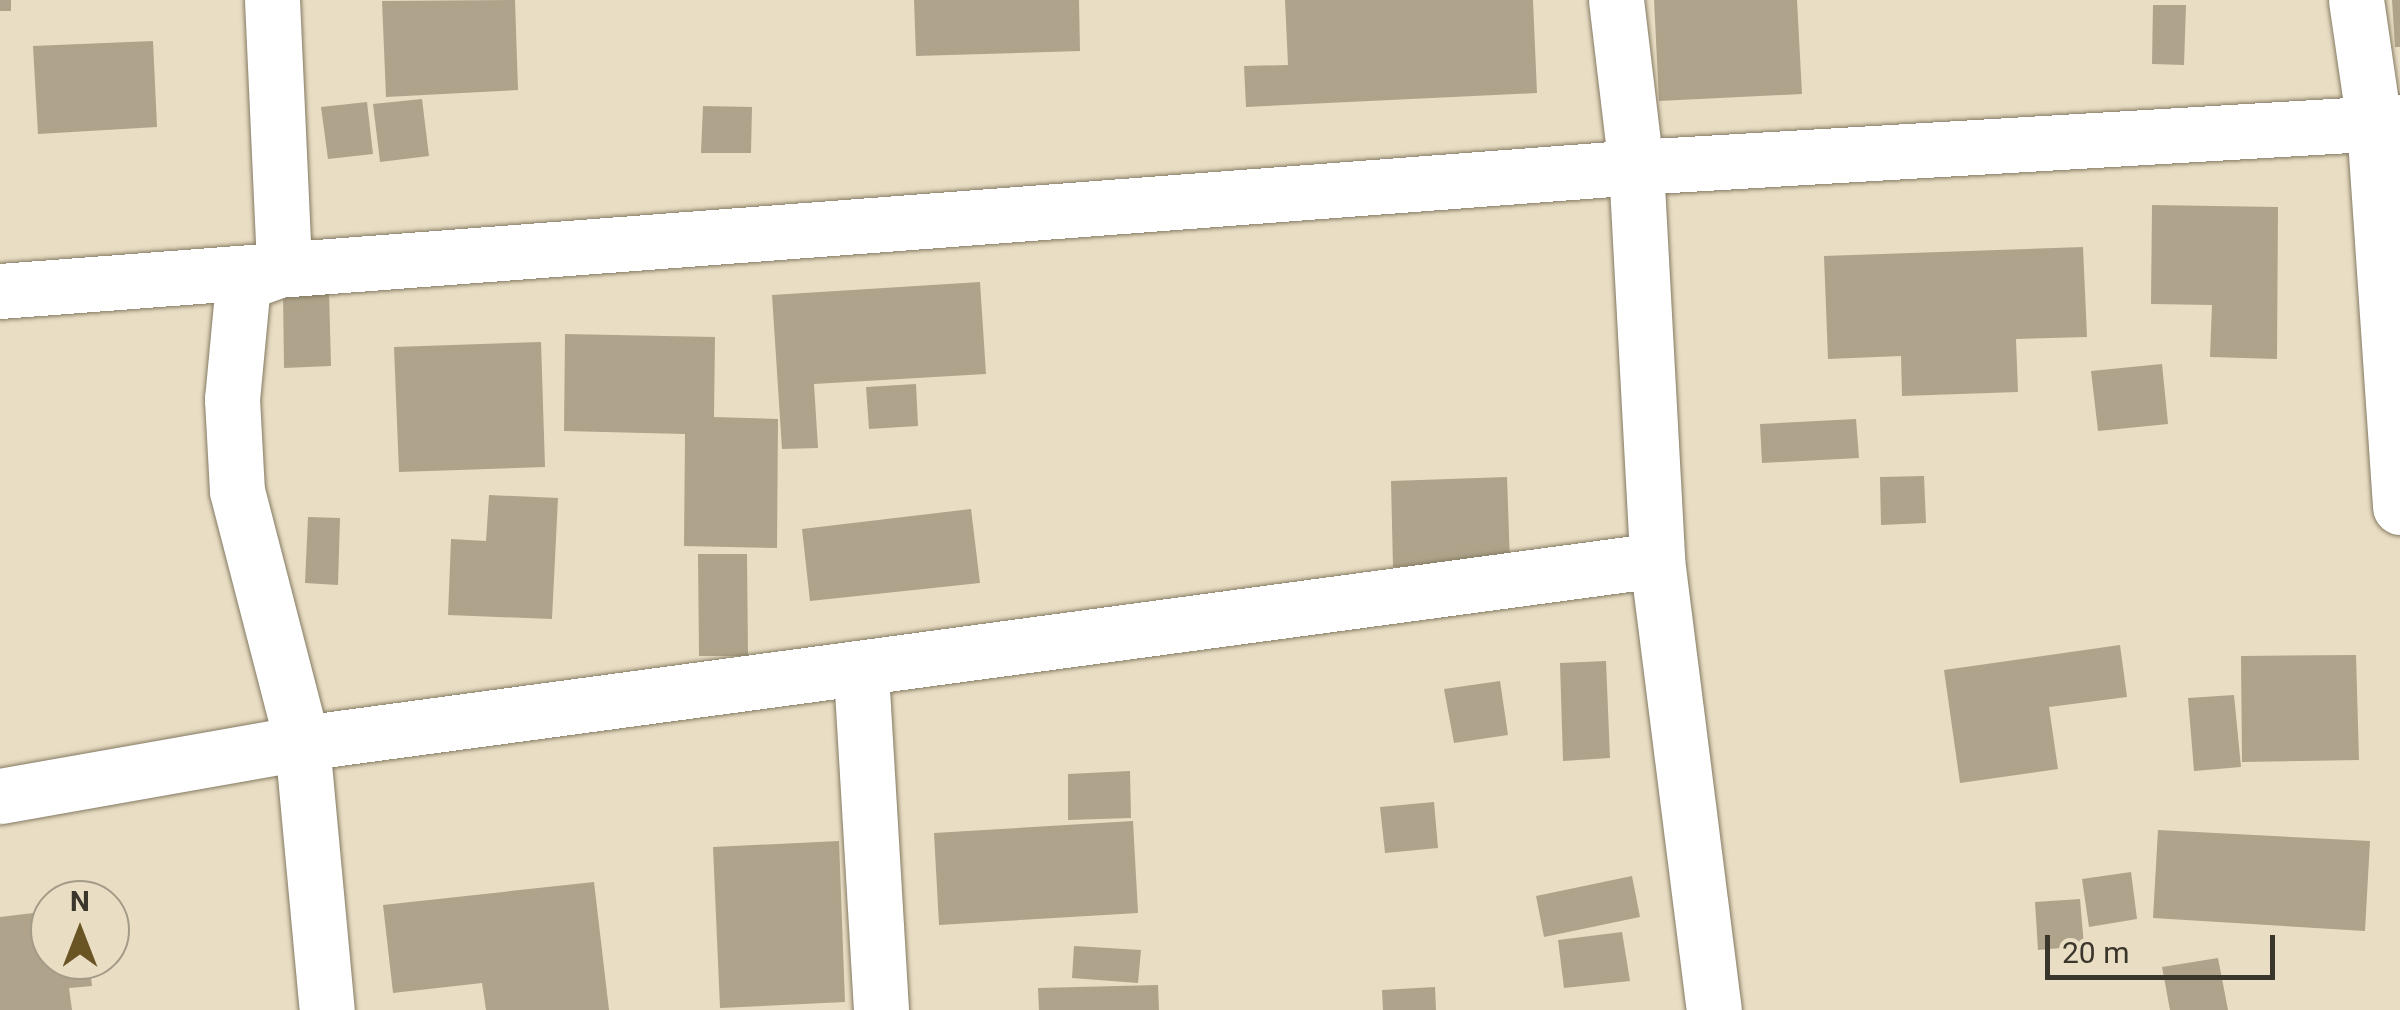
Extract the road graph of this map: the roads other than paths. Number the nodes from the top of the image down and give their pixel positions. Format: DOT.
graph roads {
  1 [pos="272,0"];
  2 [pos="1616,0"];
  3 [pos="2356,0"];
  4 [pos="2387,123"];
  5 [pos="1636,167"];
  6 [pos="284,268"];
  7 [pos="0,291"];
  8 [pos="2400,507"];
  9 [pos="1657,560"];
  10 [pos="861,673"];
  11 [pos="302,743"];
  12 [pos="0,796"];
  13 [pos="326,1010"];
  14 [pos="882,1010"];
  15 [pos="1714,1010"];
  1 -- 6 [label="street"];
  2 -- 5 [label="street"];
  3 -- 4 [label="street"];
  4 -- 5 [label="street"];
  4 -- 8 [label="street"];
  5 -- 6 [label="street"];
  5 -- 9 [label="street"];
  6 -- 7 [label="street"];
  6 -- 11 [label="street"];
  9 -- 10 [label="street"];
  9 -- 15 [label="street"];
  10 -- 11 [label="street"];
  10 -- 14 [label="street"];
  11 -- 12 [label="street"];
  11 -- 13 [label="street"];
}
